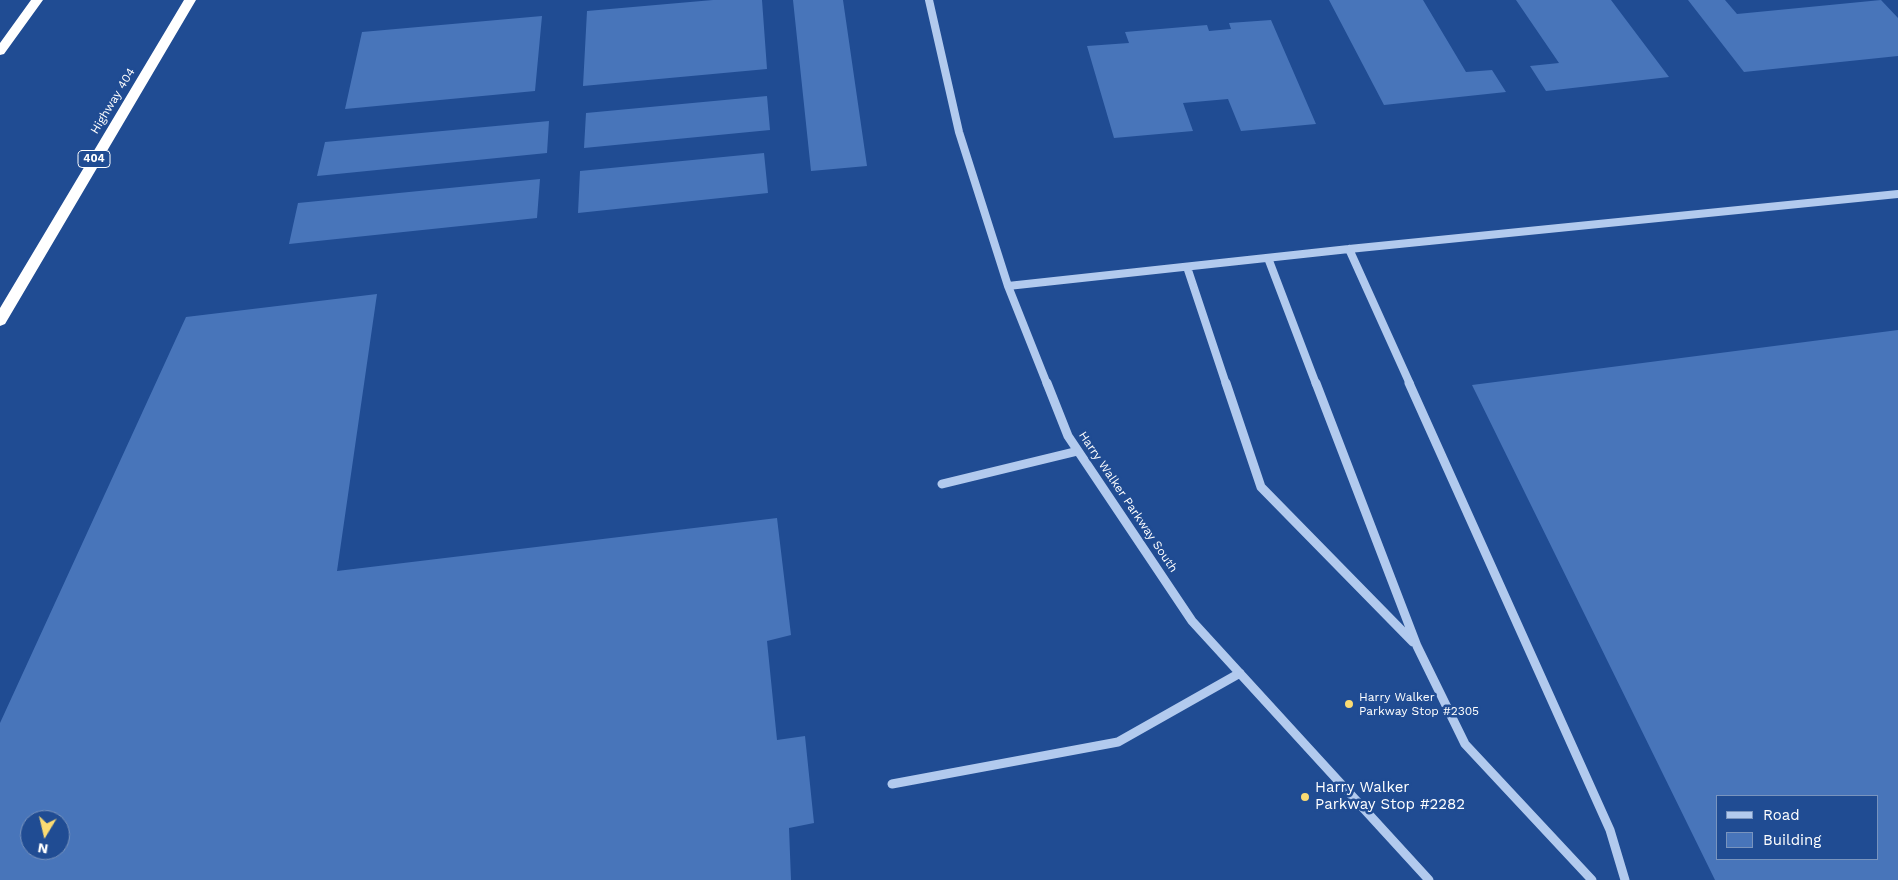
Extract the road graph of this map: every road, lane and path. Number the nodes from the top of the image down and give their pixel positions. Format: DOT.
graph roads {
  1 [pos="37,0"];
  2 [pos="190,0"];
  3 [pos="929,0"];
  4 [pos="0,51"];
  5 [pos="1898,194"];
  6 [pos="1349,249"];
  7 [pos="1268,258"];
  8 [pos="1187,267"];
  9 [pos="1008,286"];
  10 [pos="0,320"];
  11 [pos="1078,451"];
  12 [pos="942,484"];
  13 [pos="1417,646"];
  14 [pos="1240,673"];
  15 [pos="892,784"];
  16 [pos="1429,880"];
  17 [pos="1592,880"];
  18 [pos="1625,880"];
  1 -- 4 [label="highway"];
  2 -- 10 [label="highway, Highway 404 / 404"];
  3 -- 9 [label="street, Harry Walker Parkway South"];
  5 -- 6 [label="street"];
  6 -- 7 [label="street"];
  6 -- 18 [label="street"];
  7 -- 8 [label="street"];
  7 -- 13 [label="street"];
  8 -- 9 [label="street"];
  8 -- 13 [label="street"];
  9 -- 11 [label="street, Harry Walker Parkway South"];
  11 -- 12 [label="street"];
  11 -- 14 [label="street, Harry Walker Parkway South"];
  13 -- 17 [label="street"];
  14 -- 15 [label="street"];
  14 -- 16 [label="street, Harry Walker Parkway South"];
}
